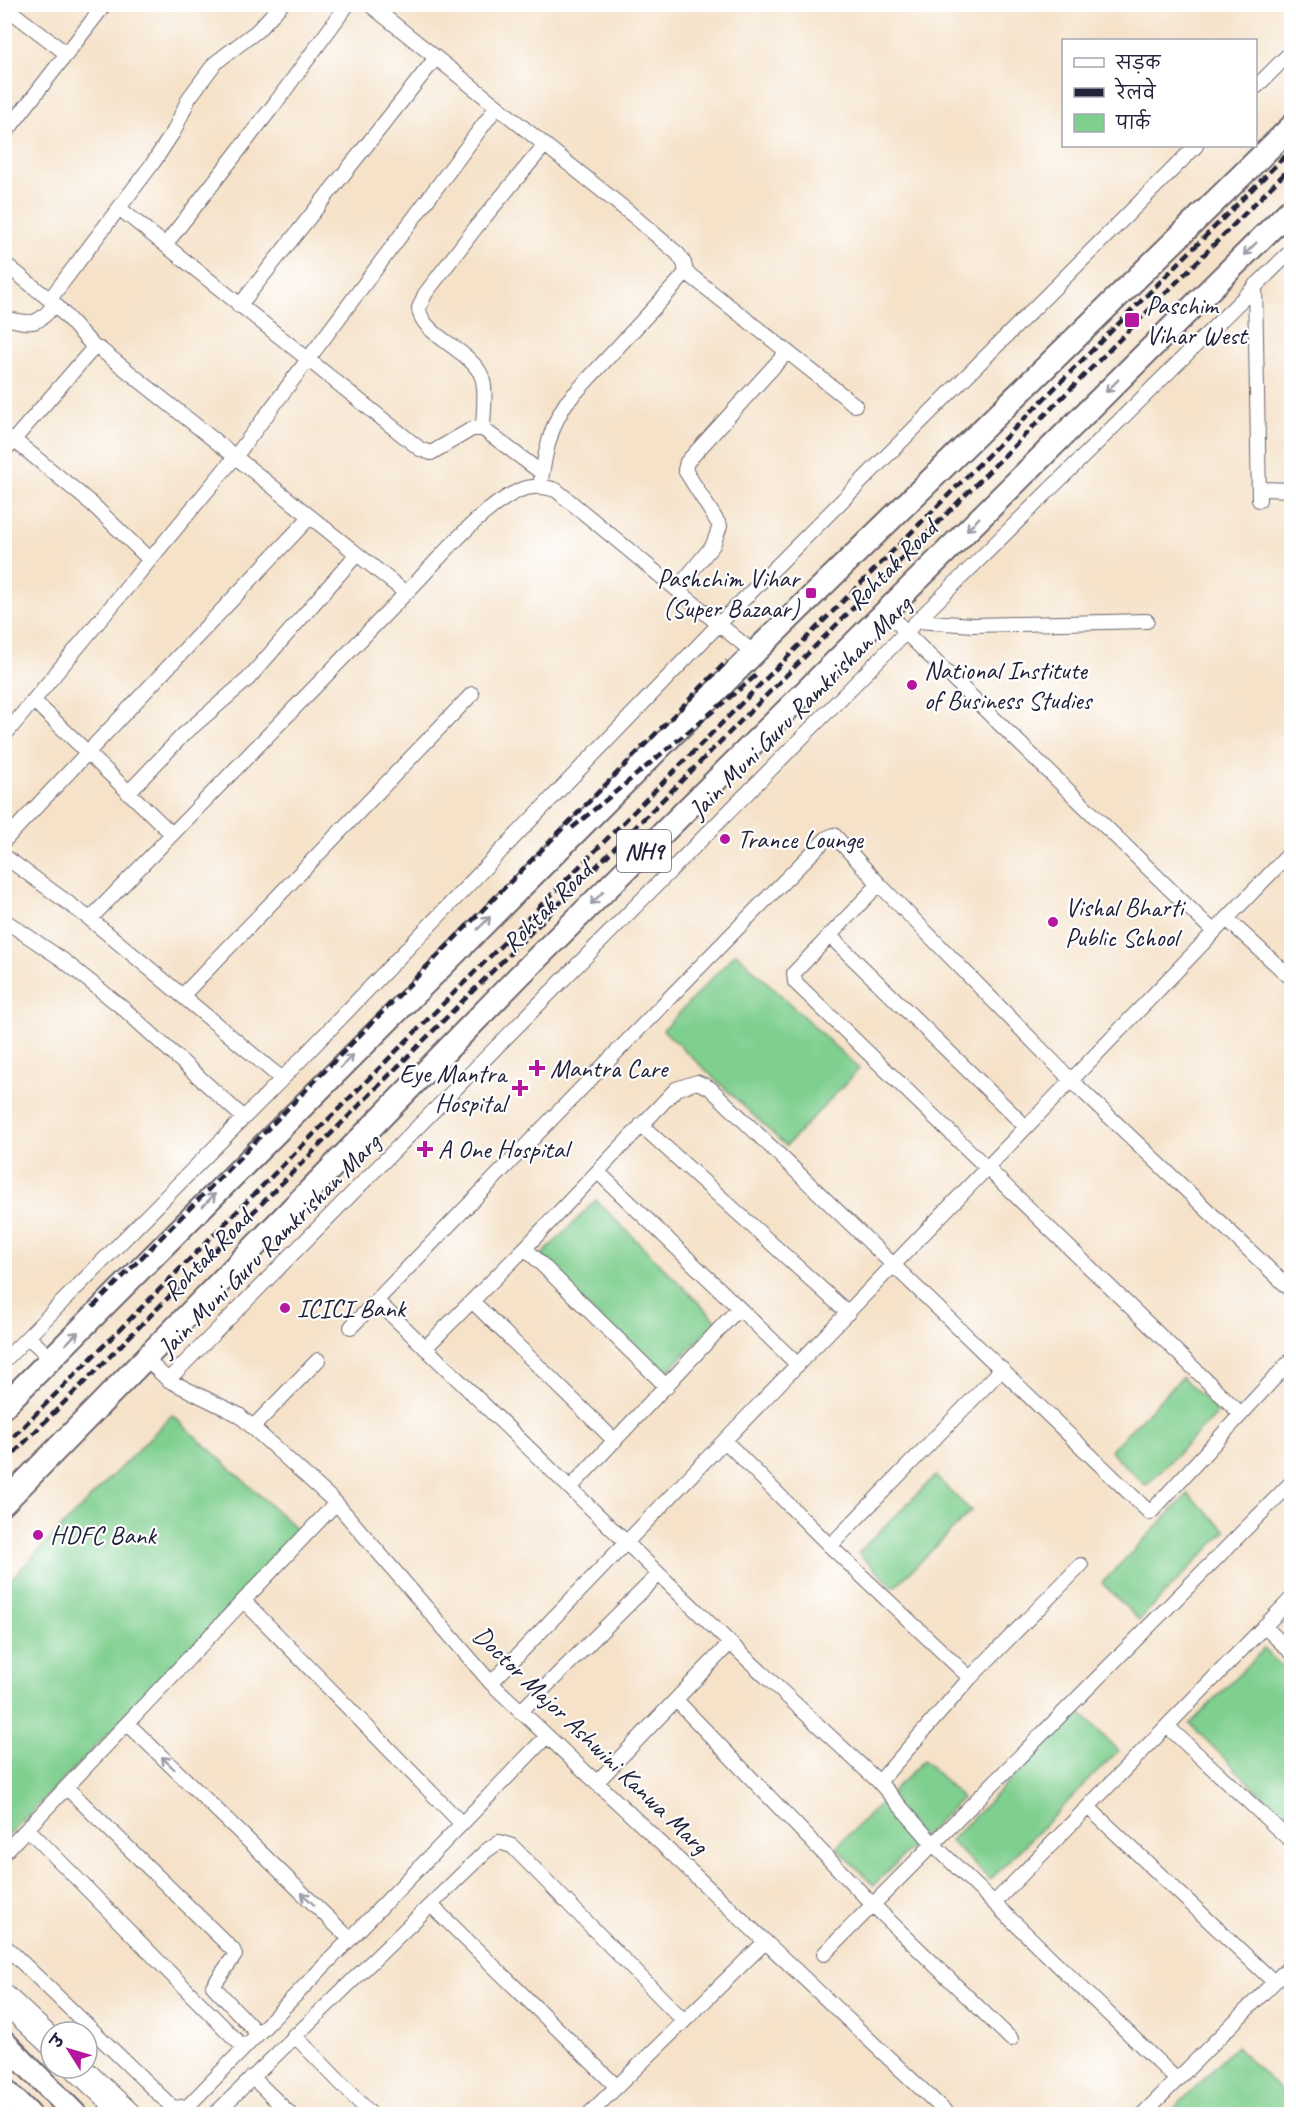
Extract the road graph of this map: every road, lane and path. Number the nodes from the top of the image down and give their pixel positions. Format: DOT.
graph roads {
  1 [pos="105,4"];
  2 [pos="282,4"];
  3 [pos="348,4"];
  4 [pos="369,4"];
  5 [pos="4,6"];
  6 [pos="1292,51"];
  7 [pos="67,54"];
  8 [pos="435,59"];
  9 [pos="1257,86"];
  10 [pos="496,108"];
  11 [pos="1292,126"];
  12 [pos="4,135"];
  13 [pos="544,146"];
  14 [pos="1195,147"];
  15 [pos="119,208"];
  16 [pos="1292,208"];
  17 [pos="165,245"];
  18 [pos="1292,250"];
  19 [pos="4,263"];
  20 [pos="686,272"];
  21 [pos="1255,285"];
  22 [pos="53,302"];
  23 [pos="239,306"];
  24 [pos="4,318"];
  25 [pos="95,348"];
  26 [pos="786,353"];
  27 [pos="306,360"];
  28 [pos="855,405"];
  29 [pos="483,429"];
  30 [pos="9,446"];
  31 [pos="235,457"];
  32 [pos="541,479"];
  33 [pos="1292,490"];
  34 [pos="310,517"];
  35 [pos="357,554"];
  36 [pos="150,560"];
  37 [pos="677,589"];
  38 [pos="406,593"];
  39 [pos="887,609"];
  40 [pos="917,621"];
  41 [pos="1147,621"];
  42 [pos="719,624"];
  43 [pos="906,633"];
  44 [pos="754,653"];
  45 [pos="472,694"];
  46 [pos="34,701"];
  47 [pos="4,736"];
  48 [pos="88,755"];
  49 [pos="128,793"];
  50 [pos="172,834"];
  51 [pos="4,841"];
  52 [pos="1292,851"];
  53 [pos="4,856"];
  54 [pos="879,884"];
  55 [pos="90,919"];
  56 [pos="1227,919"];
  57 [pos="4,920"];
  58 [pos="1214,932"];
  59 [pos="830,935"];
  60 [pos="1292,979"];
  61 [pos="183,995"];
  62 [pos="282,1079"];
  63 [pos="1071,1080"];
  64 [pos="244,1118"];
  65 [pos="641,1125"];
  66 [pos="1026,1127"];
  67 [pos="987,1168"];
  68 [pos="598,1172"];
  69 [pos="525,1248"];
  70 [pos="894,1265"];
  71 [pos="1292,1291"];
  72 [pos="377,1301"];
  73 [pos="472,1301"];
  74 [pos="739,1308"];
  75 [pos="848,1313"];
  76 [pos="351,1327"];
  77 [pos="28,1337"];
  78 [pos="425,1348"];
  79 [pos="51,1359"];
  80 [pos="146,1359"];
  81 [pos="1292,1359"];
  82 [pos="318,1360"];
  83 [pos="4,1361"];
  84 [pos="798,1365"];
  85 [pos="1002,1369"];
  86 [pos="168,1380"];
  87 [pos="667,1387"];
  88 [pos="4,1406"];
  89 [pos="1241,1414"];
  90 [pos="253,1427"];
  91 [pos="615,1441"];
  92 [pos="725,1441"];
  93 [pos="1292,1482"];
  94 [pos="570,1488"];
  95 [pos="4,1503"];
  96 [pos="336,1503"];
  97 [pos="627,1543"];
  98 [pos="830,1546"];
  99 [pos="1081,1565"];
  100 [pos="659,1574"];
  101 [pos="1292,1598"];
  102 [pos="244,1601"];
  103 [pos="1264,1626"];
  104 [pos="730,1643"];
  105 [pos="1292,1653"];
  106 [pos="970,1678"];
  107 [pos="491,1683"];
  108 [pos="676,1700"];
  109 [pos="520,1712"];
  110 [pos="128,1724"];
  111 [pos="1167,1726"];
  112 [pos="547,1736"];
  113 [pos="879,1782"];
  114 [pos="596,1783"];
  115 [pos="67,1788"];
  116 [pos="1088,1807"];
  117 [pos="462,1824"];
  118 [pos="28,1829"];
  119 [pos="1292,1842"];
  120 [pos="933,1845"];
  121 [pos="4,1853"];
  122 [pos="994,1903"];
  123 [pos="873,1905"];
  124 [pos="432,1906"];
  125 [pos="350,1939"];
  126 [pos="765,1942"];
  127 [pos="4,1945"];
  128 [pos="824,1954"];
  129 [pos="1292,1964"];
  130 [pos="1274,1982"];
  131 [pos="4,1998"];
  132 [pos="684,2021"];
  133 [pos="39,2031"];
  134 [pos="258,2034"];
  135 [pos="294,2035"];
  136 [pos="1011,2039"];
  137 [pos="4,2042"];
  138 [pos="244,2048"];
  139 [pos="252,2077"];
  140 [pos="1178,2079"];
  141 [pos="91,2080"];
  142 [pos="617,2087"];
  143 [pos="4,2089"];
  144 [pos="69,2108"];
  145 [pos="29,2115"];
  146 [pos="127,2115"];
  147 [pos="215,2115"];
  148 [pos="290,2115"];
  149 [pos="371,2115"];
  150 [pos="589,2115"];
  151 [pos="948,2115"];
  152 [pos="1143,2115"];
  1 -- 7 [label="street"];
  2 -- 15 [label="street"];
  3 -- 17 [label="street"];
  4 -- 8 [label="street"];
  5 -- 7 [label="street"];
  6 -- 9 [label="street"];
  7 -- 12 [label="street"];
  8 -- 10 [label="street"];
  8 -- 23 [label="street"];
  10 -- 13 [label="street"];
  10 -- 27 [label="street"];
  11 -- 44 [label="main road, Rohtak Road / NH9"];
  13 -- 20 [label="street"];
  13 -- 29 [label="street"];
  14 -- 42 [label="street"];
  15 -- 17 [label="street"];
  15 -- 22 [label="street"];
  16 -- 39 [label="main road, Rohtak Road / NH9, one-way"];
  17 -- 23 [label="street"];
  18 -- 21 [label="street, Jain Muni Guru Ramkrishan Marg"];
  19 -- 22 [label="street"];
  20 -- 26 [label="street"];
  20 -- 32 [label="street"];
  21 -- 33 [label="street"];
  21 -- 40 [label="street, Jain Muni Guru Ramkrishan Marg"];
  22 -- 24 [label="street"];
  22 -- 25 [label="street"];
  23 -- 27 [label="street"];
  25 -- 30 [label="street"];
  25 -- 31 [label="street"];
  26 -- 28 [label="street"];
  26 -- 37 [label="street"];
  27 -- 29 [label="street"];
  27 -- 31 [label="street"];
  29 -- 32 [label="street"];
  30 -- 36 [label="street"];
  31 -- 34 [label="street"];
  31 -- 36 [label="street"];
  32 -- 37 [label="street"];
  32 -- 38 [label="street"];
  34 -- 35 [label="street"];
  34 -- 48 [label="street"];
  35 -- 38 [label="street"];
  35 -- 49 [label="street"];
  36 -- 46 [label="street"];
  37 -- 42 [label="street"];
  38 -- 50 [label="street"];
  39 -- 43 [label="street"];
  39 -- 80 [label="main road, Rohtak Road / NH9, one-way"];
  40 -- 41 [label="street"];
  40 -- 43 [label="street, Jain Muni Guru Ramkrishan Marg"];
  42 -- 44 [label="street"];
  42 -- 62 [label="street"];
  43 -- 58 [label="street"];
  43 -- 86 [label="street, Jain Muni Guru Ramkrishan Marg"];
  79 -- 44 [label="main road, Rohtak Road / NH9, one-way"];
  45 -- 61 [label="street"];
  46 -- 47 [label="street"];
  46 -- 48 [label="street"];
  48 -- 49 [label="street"];
  48 -- 51 [label="street"];
  49 -- 50 [label="street"];
  50 -- 55 [label="street"];
  52 -- 56 [label="street"];
  53 -- 55 [label="street"];
  54 -- 59 [label="street"];
  54 -- 63 [label="street"];
  54 -- 72 [label="street"];
  55 -- 61 [label="street"];
  56 -- 58 [label="street"];
  56 -- 60 [label="street"];
  57 -- 64 [label="street"];
  58 -- 63 [label="street"];
  59 -- 66 [label="street"];
  59 -- 67 [label="street"];
  61 -- 62 [label="street"];
  62 -- 64 [label="street"];
  63 -- 66 [label="street"];
  63 -- 71 [label="street"];
  64 -- 77 [label="street"];
  65 -- 68 [label="street"];
  65 -- 70 [label="street"];
  65 -- 75 [label="street"];
  66 -- 67 [label="street"];
  67 -- 70 [label="street"];
  67 -- 89 [label="street"];
  68 -- 69 [label="street"];
  68 -- 74 [label="street"];
  69 -- 73 [label="street"];
  69 -- 87 [label="street"];
  70 -- 75 [label="street"];
  70 -- 85 [label="street"];
  72 -- 76 [label="street"];
  72 -- 78 [label="street"];
  73 -- 78 [label="street"];
  73 -- 91 [label="street"];
  74 -- 84 [label="street"];
  74 -- 87 [label="street"];
  75 -- 84 [label="street"];
  77 -- 79 [label="street"];
  77 -- 83 [label="street"];
  78 -- 94 [label="street"];
  79 -- 88 [label="main road, Rohtak Road / NH9"];
  80 -- 86 [label="street, Doctor Major Ashwini Kanwa Marg"];
  80 -- 95 [label="main road, Rohtak Road / NH9"];
  81 -- 89 [label="street"];
  82 -- 90 [label="street"];
  84 -- 92 [label="street"];
  85 -- 89 [label="street"];
  85 -- 98 [label="street"];
  86 -- 90 [label="street, Doctor Major Ashwini Kanwa Marg"];
  87 -- 91 [label="street"];
  90 -- 96 [label="street, Doctor Major Ashwini Kanwa Marg"];
  91 -- 94 [label="street"];
  92 -- 97 [label="street"];
  92 -- 98 [label="street"];
  93 -- 120 [label="street"];
  94 -- 97 [label="street"];
  96 -- 102 [label="street"];
  96 -- 107 [label="street, Doctor Major Ashwini Kanwa Marg"];
  97 -- 100 [label="street"];
  97 -- 107 [label="street"];
  98 -- 106 [label="street"];
  99 -- 106 [label="street"];
  100 -- 104 [label="street"];
  100 -- 109 [label="street"];
  101 -- 103 [label="street"];
  102 -- 110 [label="street"];
  102 -- 117 [label="street"];
  103 -- 105 [label="street"];
  103 -- 111 [label="street"];
  104 -- 108 [label="street"];
  104 -- 113 [label="street"];
  106 -- 113 [label="street"];
  107 -- 109 [label="street, Doctor Major Ashwini Kanwa Marg"];
  108 -- 114 [label="street"];
  108 -- 123 [label="street"];
  109 -- 112 [label="street, Doctor Major Ashwini Kanwa Marg"];
  110 -- 115 [label="street"];
  125 -- 110 [label="street, one-way"];
  111 -- 116 [label="street"];
  111 -- 119 [label="street"];
  112 -- 114 [label="street, Doctor Major Ashwini Kanwa Marg"];
  112 -- 117 [label="street"];
  113 -- 120 [label="street"];
  114 -- 126 [label="street, Doctor Major Ashwini Kanwa Marg"];
  115 -- 118 [label="street"];
  115 -- 134 [label="street"];
  116 -- 122 [label="street"];
  116 -- 130 [label="street"];
  117 -- 125 [label="street"];
  118 -- 121 [label="street"];
  118 -- 138 [label="street"];
  120 -- 122 [label="street"];
  120 -- 123 [label="street"];
  122 -- 140 [label="street"];
  123 -- 128 [label="street"];
  123 -- 136 [label="street"];
  124 -- 132 [label="street"];
  124 -- 135 [label="street"];
  124 -- 142 [label="street"];
  125 -- 134 [label="street"];
  126 -- 132 [label="street"];
  126 -- 151 [label="street, Doctor Major Ashwini Kanwa Marg"];
  127 -- 138 [label="street"];
  129 -- 130 [label="street"];
  130 -- 140 [label="street"];
  131 -- 133 [label="highway"];
  132 -- 142 [label="street"];
  134 -- 138 [label="street"];
  135 -- 139 [label="street"];
  135 -- 149 [label="street"];
  137 -- 144 [label="main road"];
  139 -- 147 [label="street"];
  139 -- 148 [label="street"];
  140 -- 152 [label="street"];
  141 -- 146 [label="highway"];
  142 -- 150 [label="street"];
  143 -- 145 [label="main road"];
}
